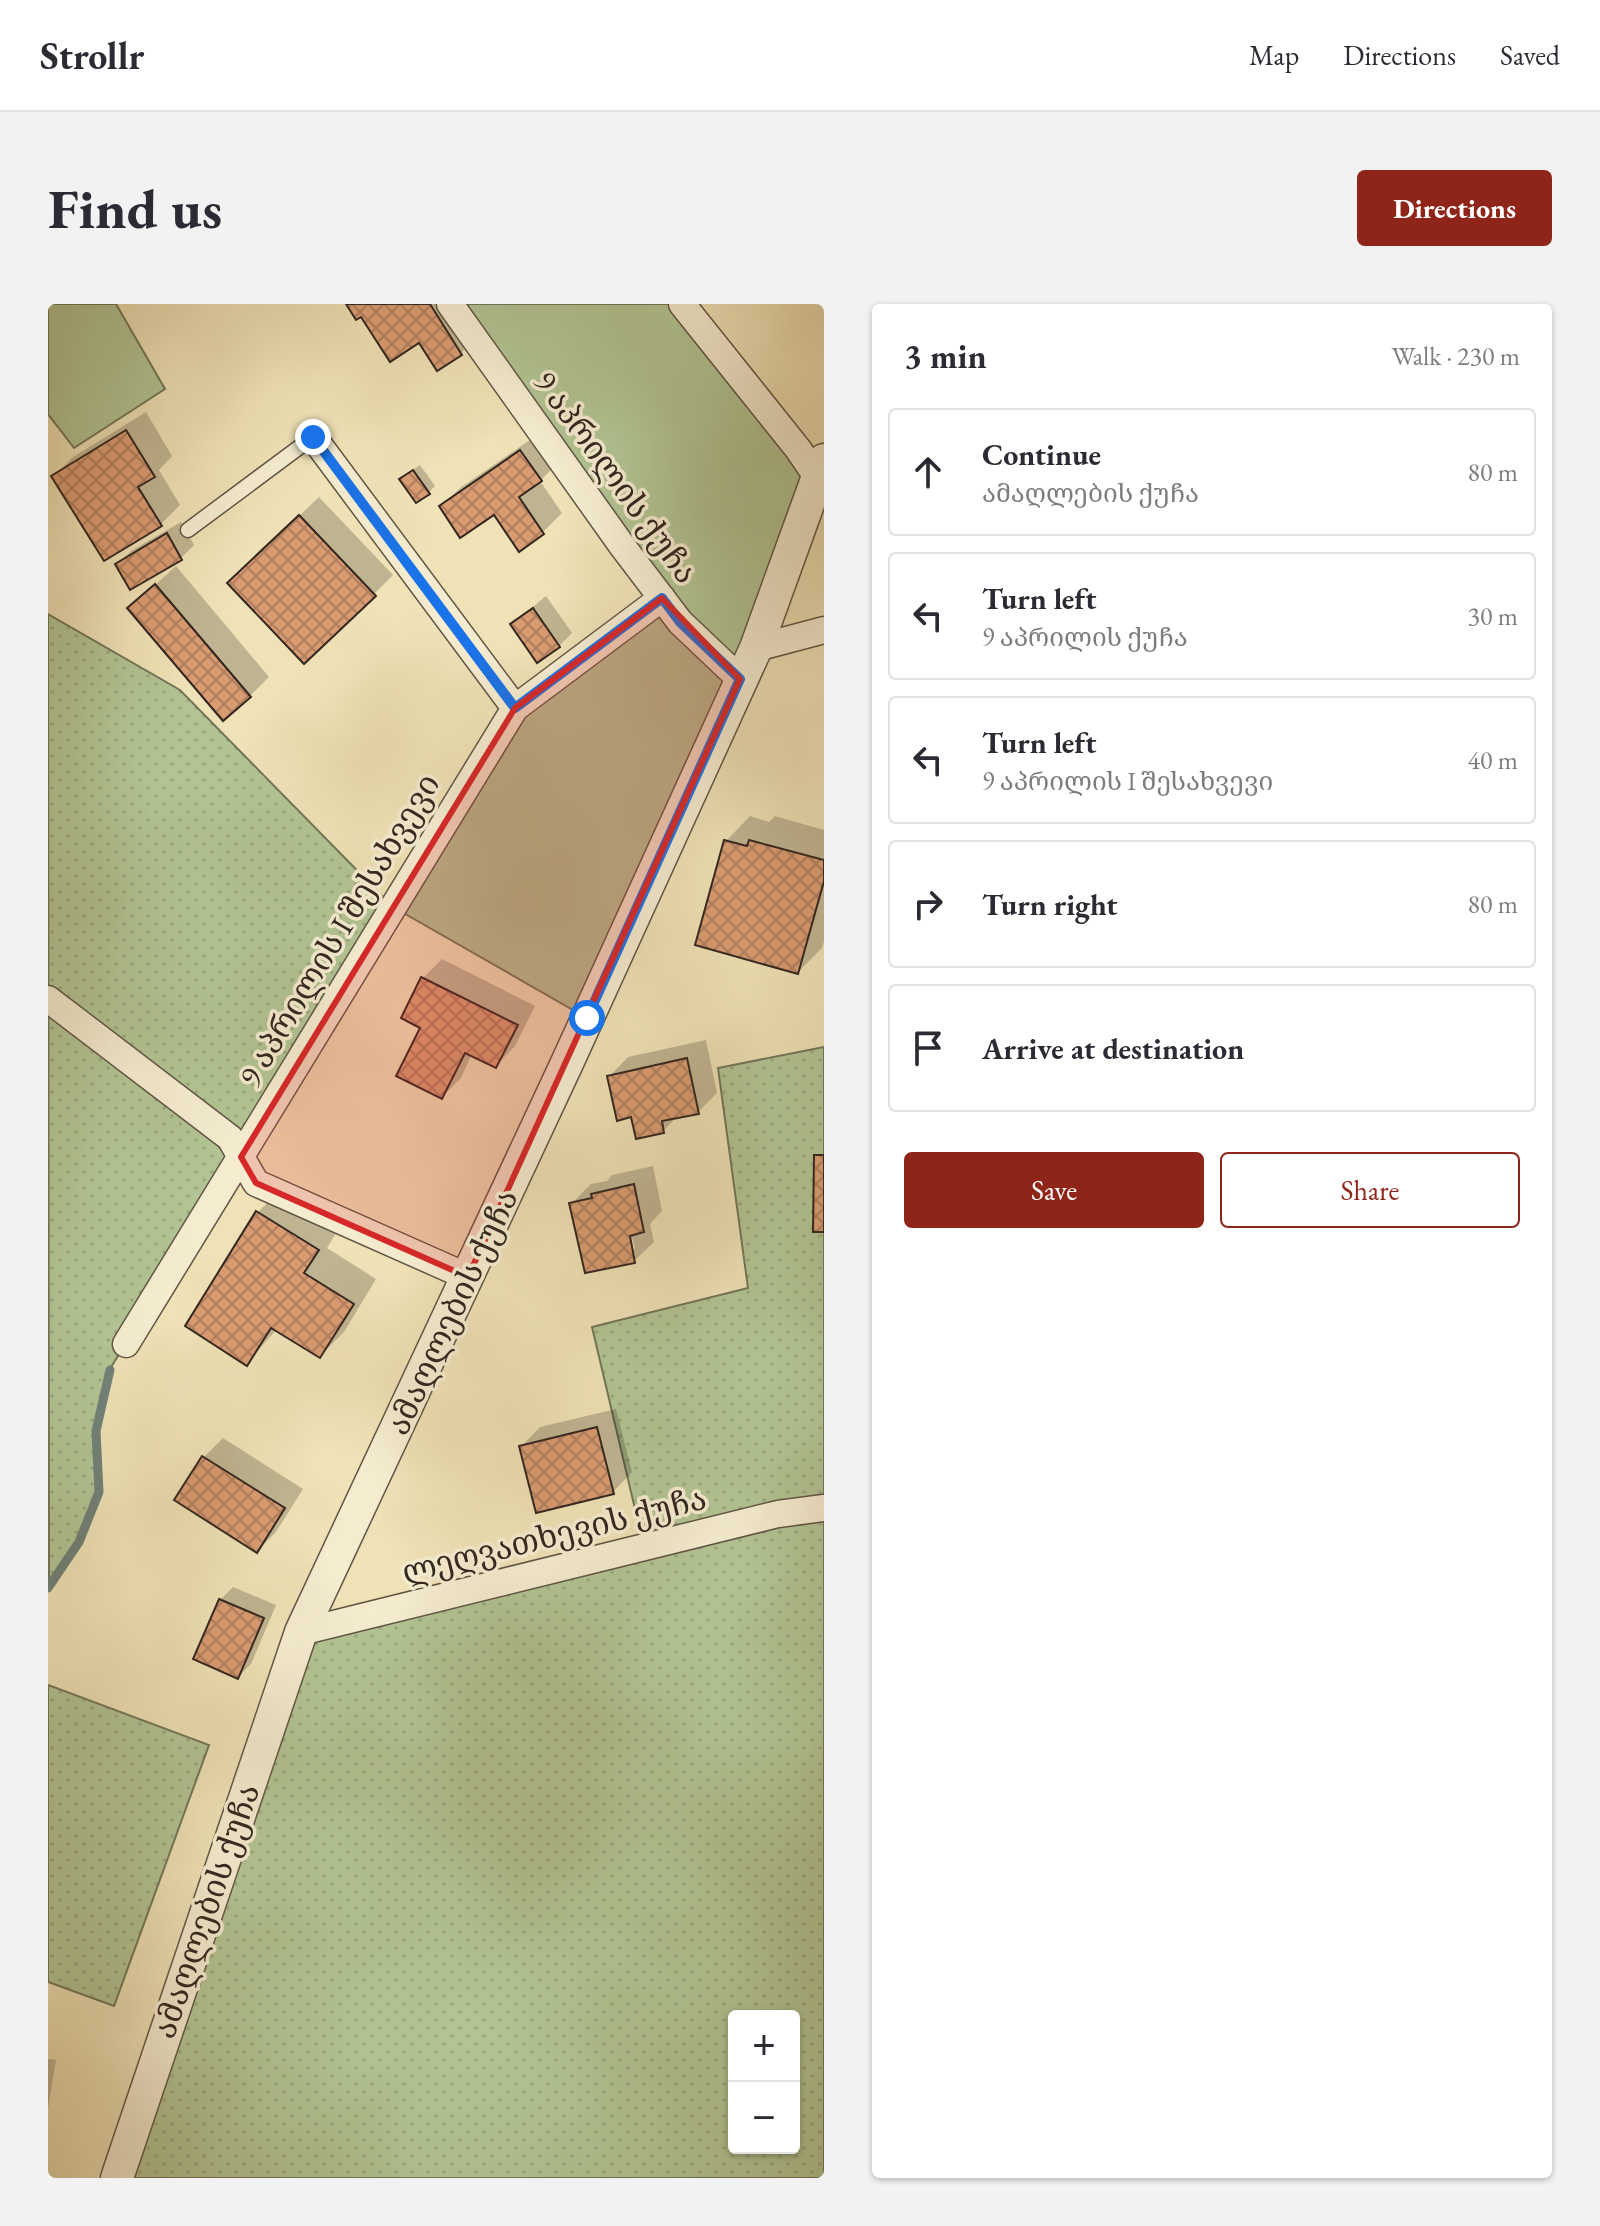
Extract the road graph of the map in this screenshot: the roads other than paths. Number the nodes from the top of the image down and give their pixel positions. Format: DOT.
graph roads {
  1 [pos="450,304"];
  2 [pos="682,304"];
  3 [pos="313,437"];
  4 [pos="821,469"];
  5 [pos="188,530"];
  6 [pos="662,598"];
  7 [pos="824,630"];
  8 [pos="756,648"];
  9 [pos="740,679"];
  10 [pos="515,708"];
  11 [pos="48,999"];
  12 [pos="241,1157"];
  13 [pos="468,1277"];
  14 [pos="126,1344"];
  15 [pos="824,1508"];
  16 [pos="301,1632"];
  17 [pos="117,2178"];
  1 -- 6 [label="street, 9 აპრილის ქუჩა"];
  2 -- 4 [label="street"];
  3 -- 5 [label="lane"];
  3 -- 10 [label="street"];
  4 -- 8 [label="street, ამაღლების ქუჩა"];
  6 -- 9 [label="street, 9 აპრილის ქუჩა"];
  6 -- 10 [label="street, 9 აპრილის I შესახვევი"];
  7 -- 8 [label="street"];
  8 -- 9 [label="street, ამაღლების ქუჩა"];
  9 -- 13 [label="street, ამაღლების ქუჩა"];
  10 -- 12 [label="street, 9 აპრილის I შესახვევი"];
  11 -- 12 [label="street"];
  12 -- 13 [label="street"];
  12 -- 14 [label="street, 9 აპრილის I შესახვევი"];
  13 -- 16 [label="street, ამაღლების ქუჩა"];
  15 -- 16 [label="street, ლეღვათხევის ქუჩა"];
  16 -- 17 [label="street, ამაღლების ქუჩა"];
}
